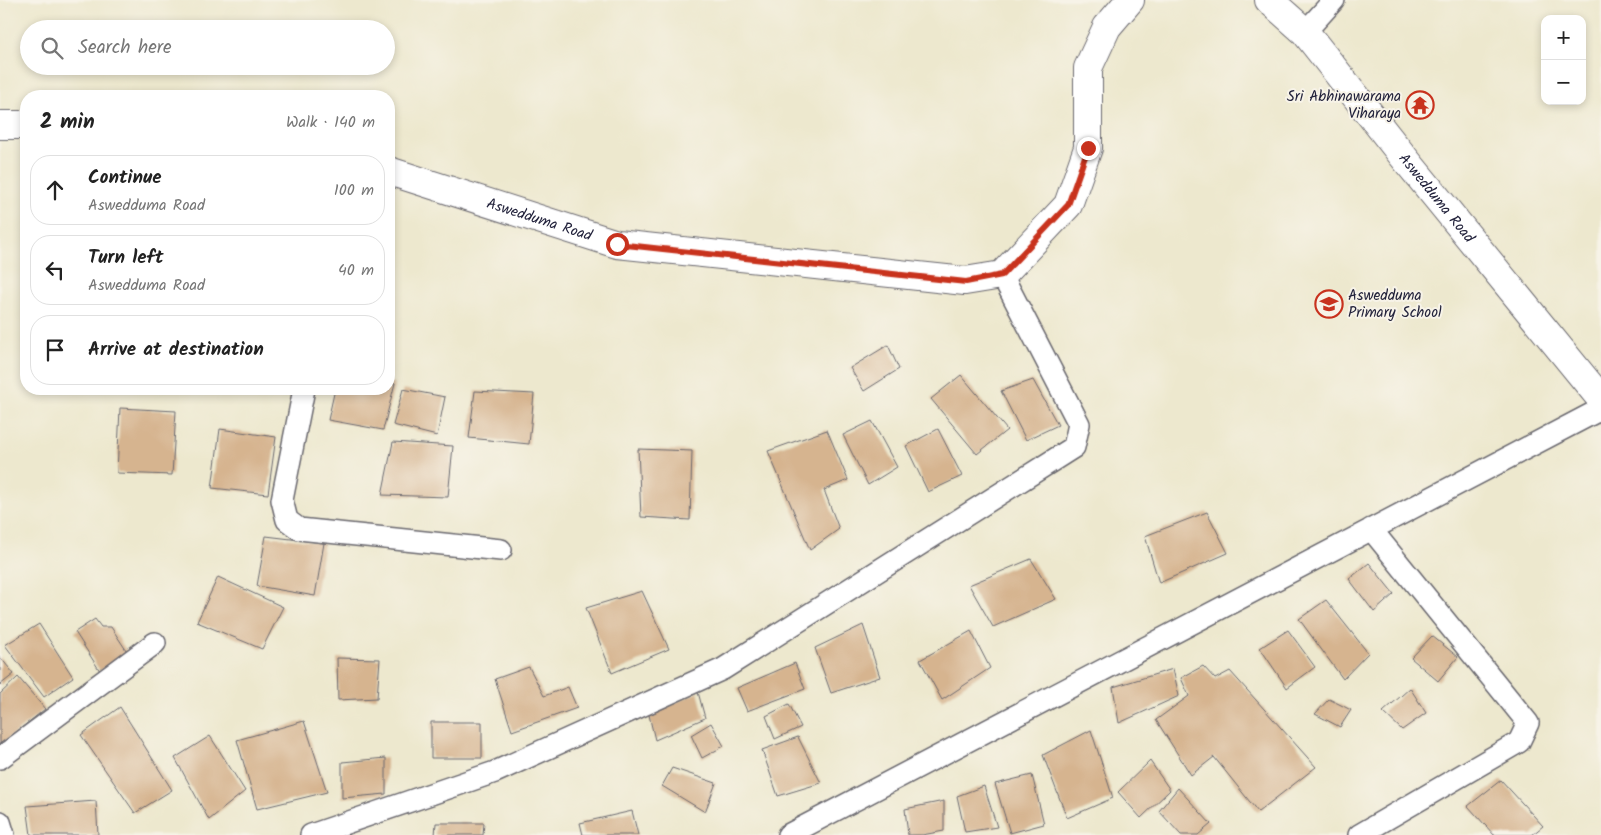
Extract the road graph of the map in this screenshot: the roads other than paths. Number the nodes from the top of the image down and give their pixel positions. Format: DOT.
graph roads {
  1 [pos="1130,0"];
  2 [pos="1269,0"];
  3 [pos="1334,0"];
  4 [pos="1305,32"];
  5 [pos="0,125"];
  6 [pos="20,125"];
  7 [pos="395,173"];
  8 [pos="1002,275"];
  9 [pos="303,395"];
  10 [pos="1601,399"];
  11 [pos="1601,409"];
  12 [pos="1372,529"];
  13 [pos="500,550"];
  14 [pos="155,643"];
  15 [pos="0,758"];
  16 [pos="0,822"];
  17 [pos="4,835"];
  18 [pos="311,835"];
  19 [pos="788,835"];
  20 [pos="1359,835"];
  1 -- 8 [label="street"];
  2 -- 4 [label="street, Aswedduma Road"];
  3 -- 4 [label="street"];
  4 -- 10 [label="street, Aswedduma Road"];
  5 -- 6 [label="street"];
  7 -- 8 [label="street, Aswedduma Road"];
  8 -- 18 [label="street"];
  9 -- 13 [label="street"];
  11 -- 12 [label="street"];
  12 -- 19 [label="street"];
  12 -- 20 [label="street"];
  14 -- 15 [label="street"];
  16 -- 17 [label="street"];
}
